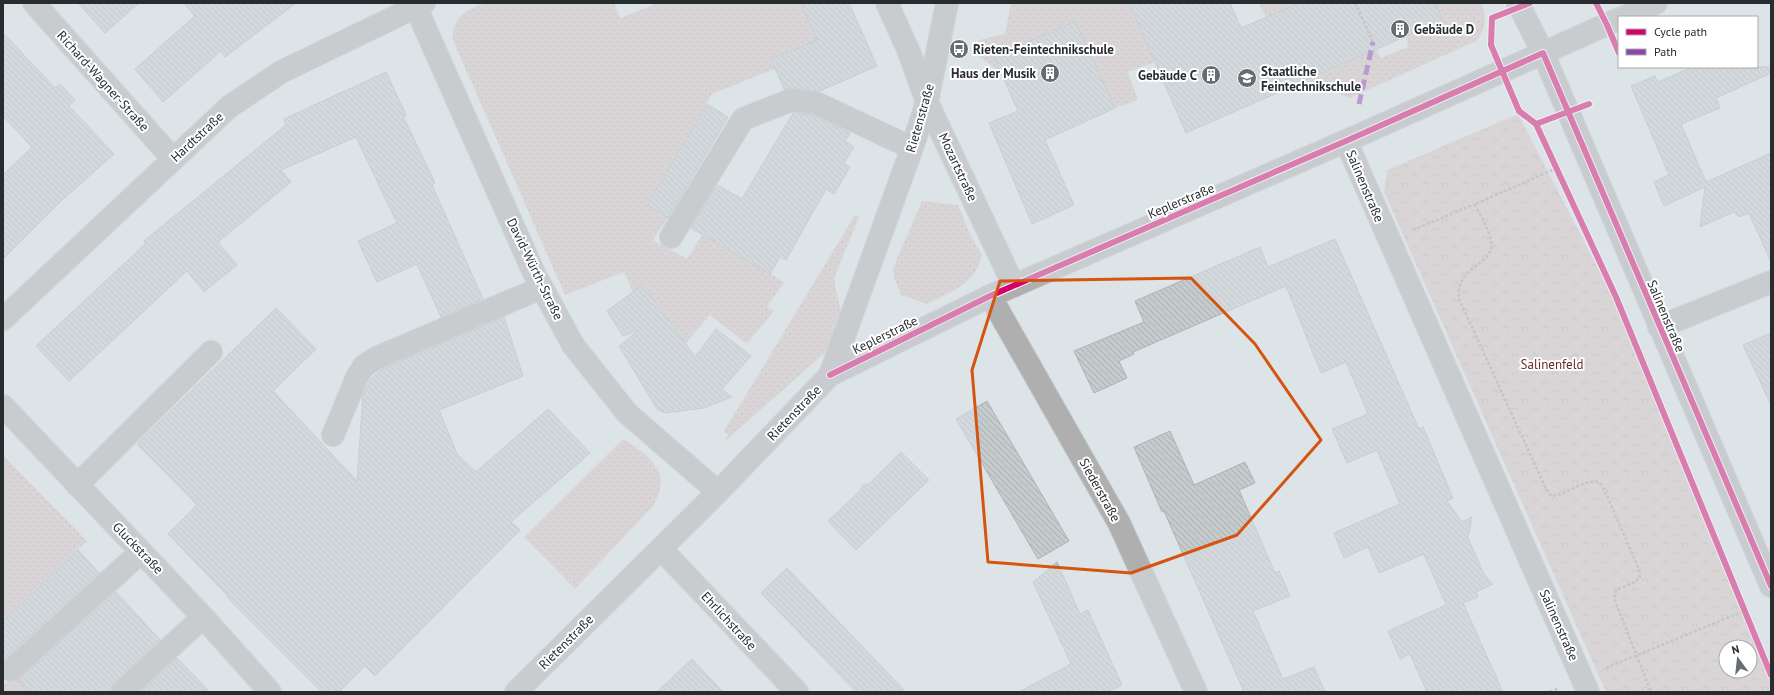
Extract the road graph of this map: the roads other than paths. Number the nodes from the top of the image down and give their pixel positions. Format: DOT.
graph roads {
  1 [pos="34,3"];
  2 [pos="887,3"];
  3 [pos="947,3"];
  4 [pos="1518,3"];
  5 [pos="1656,3"];
  6 [pos="418,4"];
  7 [pos="1627,16"];
  8 [pos="1618,20"];
  9 [pos="1543,53"];
  10 [pos="927,102"];
  11 [pos="1346,141"];
  12 [pos="912,148"];
  13 [pos="173,160"];
  14 [pos="671,237"];
  15 [pos="1771,282"];
  16 [pos="1014,286"];
  17 [pos="541,288"];
  18 [pos="990,296"];
  19 [pos="3,319"];
  20 [pos="1659,327"];
  21 [pos="210,352"];
  22 [pos="830,375"];
  23 [pos="3,406"];
  24 [pos="333,435"];
  25 [pos="77,485"];
  26 [pos="718,492"];
  27 [pos="661,549"];
  28 [pos="141,552"];
  29 [pos="1771,586"];
  30 [pos="203,617"];
  31 [pos="11,670"];
  32 [pos="1585,685"];
  33 [pos="261,689"];
  34 [pos="122,692"];
  35 [pos="516,692"];
  36 [pos="797,692"];
  37 [pos="1196,692"];
  1 -- 13 [label="street, Richard-Wagner-Straße"];
  2 -- 10 [label="street, Mozartstraße"];
  3 -- 10 [label="street, Rietenstraße"];
  4 -- 9 [label="street, Salinenstraße"];
  5 -- 7 [label="street"];
  6 -- 13 [label="street, Hardtstraße"];
  6 -- 17 [label="street, David-Würth-Straße"];
  8 -- 9 [label="street, Keplerstraße"];
  9 -- 11 [label="street, Keplerstraße"];
  9 -- 20 [label="street, Salinenstraße"];
  10 -- 12 [label="street, Rietenstraße"];
  10 -- 16 [label="street, Mozartstraße"];
  11 -- 16 [label="street, Keplerstraße"];
  11 -- 32 [label="street, Salinenstraße"];
  12 -- 14 [label="street"];
  12 -- 22 [label="street, Rietenstraße"];
  13 -- 19 [label="street, Hardtstraße"];
  15 -- 20 [label="street"];
  16 -- 18 [label="street, Keplerstraße"];
  17 -- 24 [label="street"];
  17 -- 26 [label="street, David-Würth-Straße"];
  18 -- 22 [label="street, Keplerstraße"];
  18 -- 37 [label="street, Siederstraße"];
  20 -- 29 [label="street, Salinenstraße"];
  21 -- 25 [label="street"];
  22 -- 26 [label="street, Rietenstraße"];
  23 -- 25 [label="street, Gluckstraße"];
  25 -- 28 [label="street, Gluckstraße"];
  26 -- 27 [label="street, Rietenstraße"];
  27 -- 35 [label="street, Rietenstraße"];
  27 -- 36 [label="street, Ehrlichstraße"];
  28 -- 30 [label="street, Gluckstraße"];
  28 -- 31 [label="street"];
  30 -- 33 [label="street, Gluckstraße"];
  30 -- 34 [label="street"];
}
